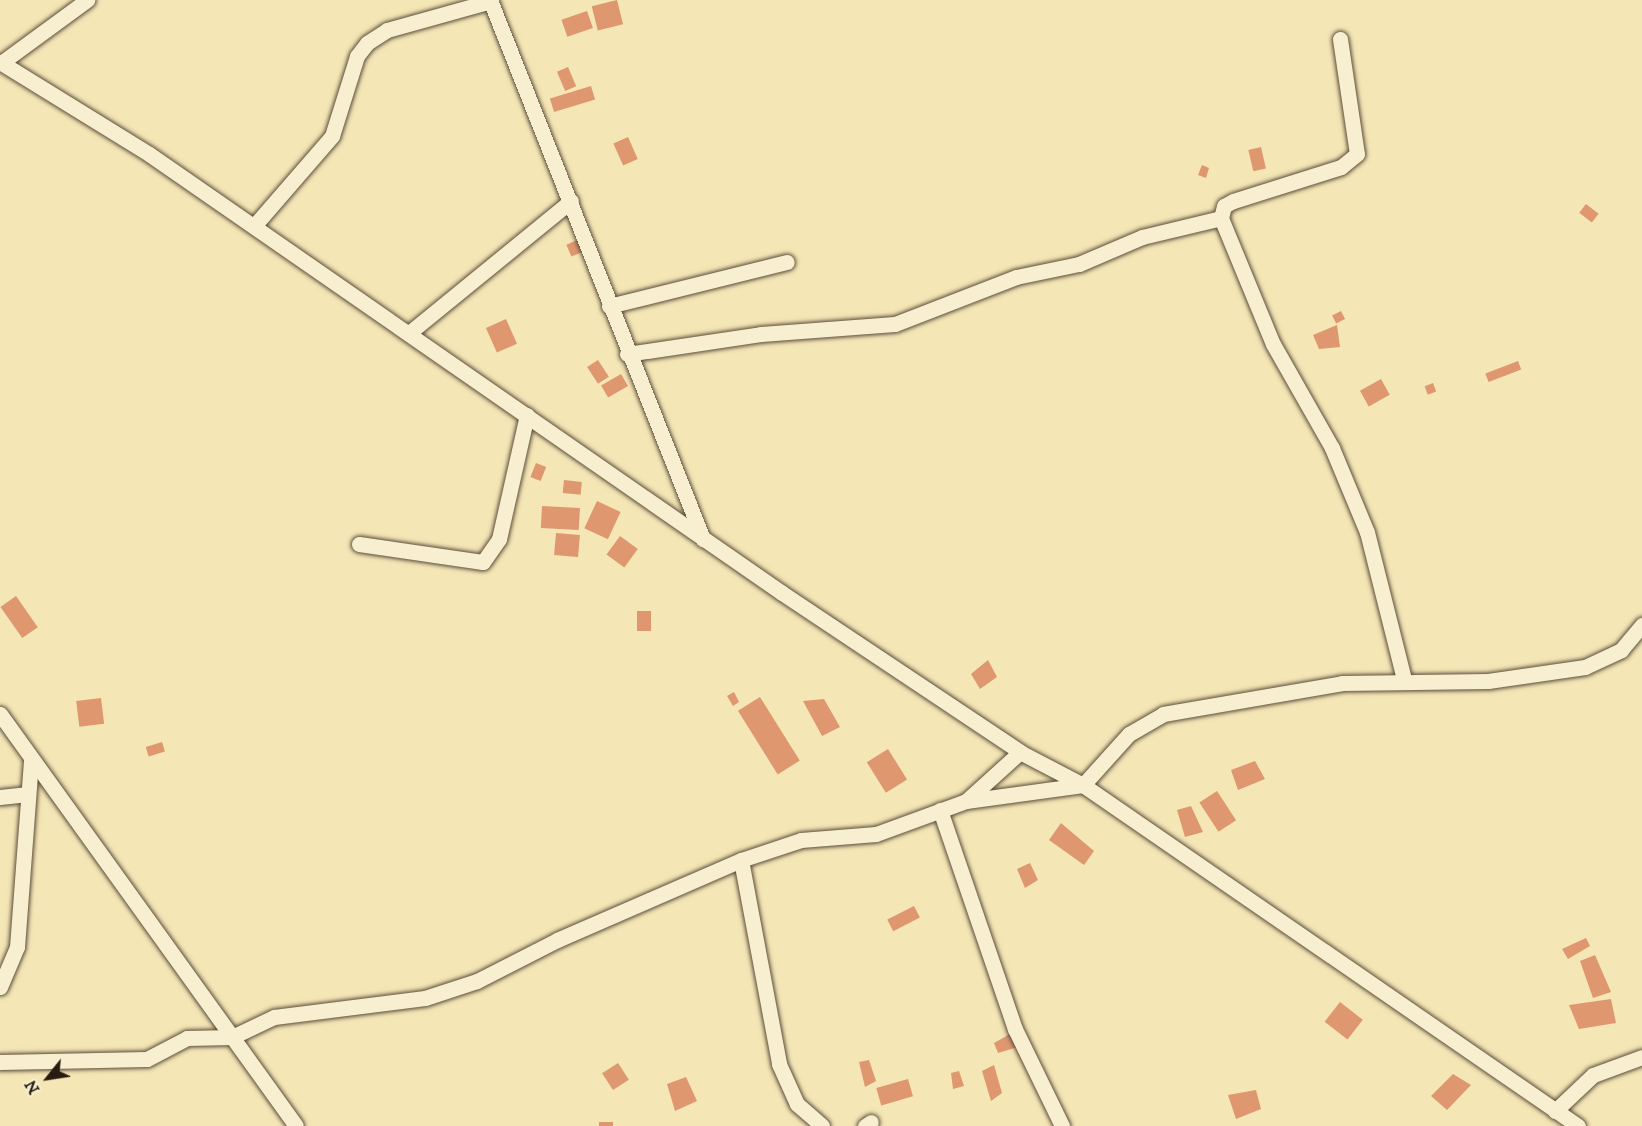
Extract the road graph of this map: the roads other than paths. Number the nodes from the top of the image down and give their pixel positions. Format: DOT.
graph roads {
  1 [pos="87,0"];
  2 [pos="490,1"];
  3 [pos="1340,39"];
  4 [pos="0,63"];
  5 [pos="571,201"];
  6 [pos="1221,218"];
  7 [pos="254,226"];
  8 [pos="787,262"];
  9 [pos="609,306"];
  10 [pos="409,333"];
  11 [pos="627,354"];
  12 [pos="527,416"];
  13 [pos="703,539"];
  14 [pos="359,544"];
  15 [pos="1642,625"];
  16 [pos="1404,679"];
  17 [pos="0,714"];
  18 [pos="1020,752"];
  19 [pos="31,761"];
  20 [pos="1083,785"];
  21 [pos="28,794"];
  22 [pos="0,797"];
  23 [pos="966,801"];
  24 [pos="940,810"];
  25 [pos="741,860"];
  26 [pos="0,987"];
  27 [pos="232,1037"];
  28 [pos="1642,1057"];
  29 [pos="0,1062"];
  30 [pos="1556,1111"];
  31 [pos="296,1126"];
  32 [pos="822,1126"];
  33 [pos="1062,1126"];
  34 [pos="1578,1126"];
  1 -- 4 [label="street"];
  2 -- 5 [label="street"];
  2 -- 7 [label="street"];
  3 -- 6 [label="street"];
  4 -- 7 [label="street"];
  5 -- 9 [label="street"];
  5 -- 10 [label="street"];
  6 -- 11 [label="street"];
  6 -- 16 [label="street"];
  7 -- 10 [label="street"];
  8 -- 9 [label="street"];
  9 -- 11 [label="street"];
  10 -- 12 [label="street"];
  11 -- 13 [label="street"];
  12 -- 13 [label="street"];
  12 -- 14 [label="street"];
  13 -- 18 [label="street"];
  15 -- 16 [label="street"];
  16 -- 20 [label="street"];
  17 -- 19 [label="street"];
  18 -- 20 [label="street"];
  18 -- 23 [label="street"];
  19 -- 21 [label="street"];
  19 -- 27 [label="street"];
  20 -- 23 [label="street"];
  20 -- 30 [label="street"];
  21 -- 22 [label="street"];
  21 -- 26 [label="street"];
  23 -- 24 [label="street"];
  24 -- 25 [label="street"];
  24 -- 33 [label="street"];
  25 -- 27 [label="street"];
  25 -- 32 [label="street"];
  27 -- 29 [label="street"];
  27 -- 31 [label="street"];
  28 -- 30 [label="street"];
  30 -- 34 [label="street"];
}
